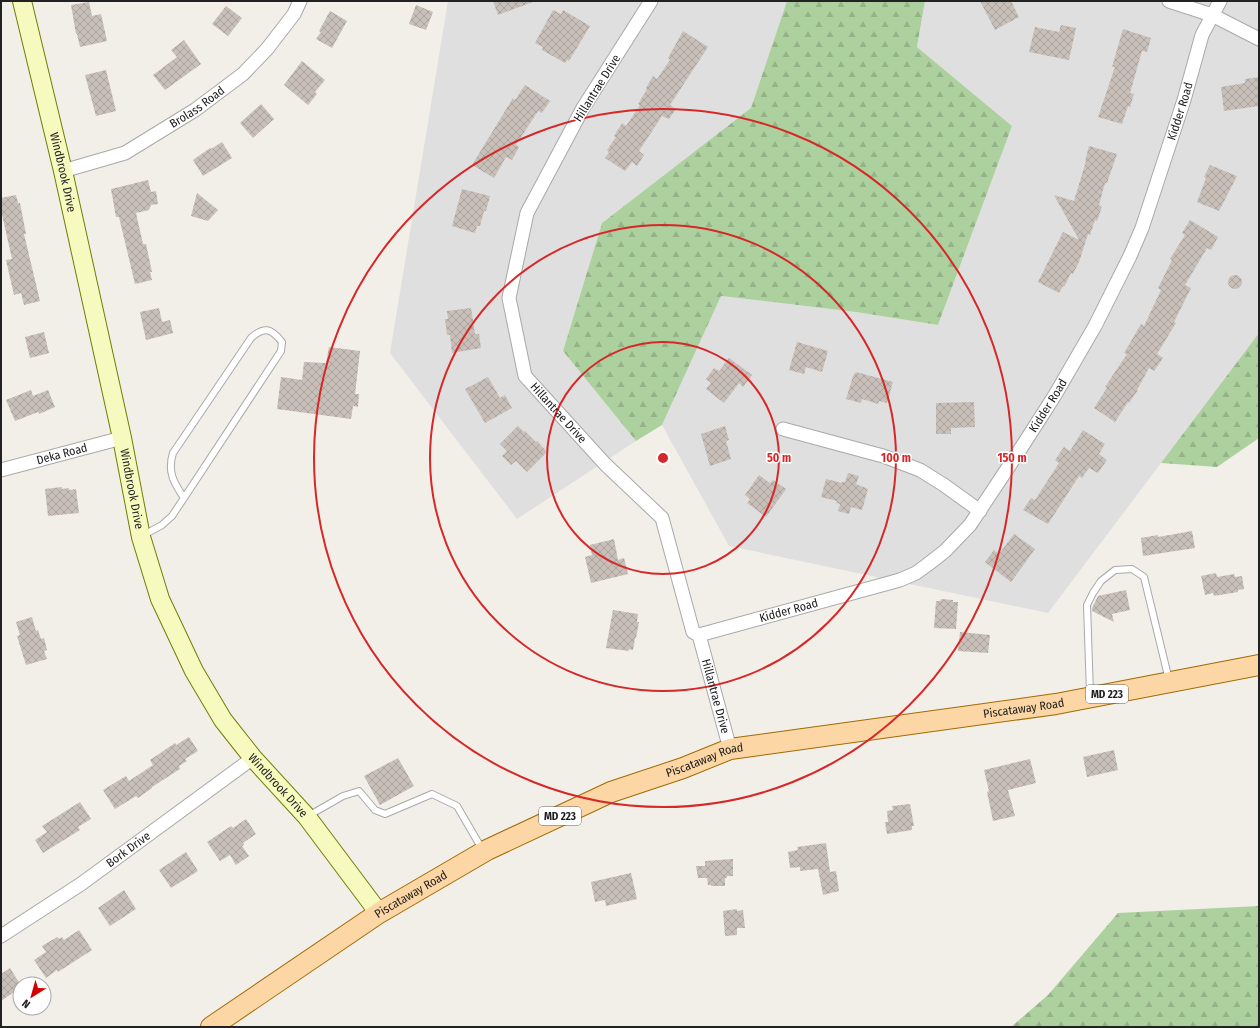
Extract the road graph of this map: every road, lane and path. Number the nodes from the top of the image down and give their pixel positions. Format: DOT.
graph roads {
  1 [pos="22,1"];
  2 [pos="300,1"];
  3 [pos="651,1"];
  4 [pos="1169,1"];
  5 [pos="1220,1"];
  6 [pos="1212,15"];
  7 [pos="1259,39"];
  8 [pos="63,171"];
  9 [pos="783,429"];
  10 [pos="122,438"];
  11 [pos="1,470"];
  12 [pos="184,498"];
  13 [pos="980,511"];
  14 [pos="141,537"];
  15 [pos="699,635"];
  16 [pos="1259,665"];
  17 [pos="1169,682"];
  18 [pos="1090,697"];
  19 [pos="730,749"];
  20 [pos="253,758"];
  21 [pos="307,817"];
  22 [pos="484,852"];
  23 [pos="380,913"];
  24 [pos="1,936"];
  25 [pos="211,1027"];
  1 -- 8 [label="street, Windbrook Drive"];
  2 -- 8 [label="street, Brolass Road"];
  3 -- 15 [label="street, Hillantrae Drive"];
  4 -- 6 [label="street"];
  5 -- 6 [label="street, Kidder Road"];
  6 -- 7 [label="street"];
  6 -- 13 [label="street, Kidder Road"];
  8 -- 10 [label="street, Windbrook Drive"];
  9 -- 13 [label="street"];
  10 -- 11 [label="street, Deka Road"];
  10 -- 14 [label="street, Windbrook Drive"];
  12 -- 12 [label="lane"];
  12 -- 14 [label="lane"];
  13 -- 15 [label="street, Kidder Road"];
  14 -- 20 [label="street, Windbrook Drive"];
  15 -- 19 [label="street, Hillantrae Drive"];
  16 -- 17 [label="main road, Piscataway Road / MD 223"];
  17 -- 18 [label="main road, Piscataway Road / MD 223"];
  17 -- 18 [label="lane"];
  18 -- 19 [label="main road, Piscataway Road / MD 223"];
  19 -- 22 [label="main road, Piscataway Road / MD 223"];
  20 -- 21 [label="street, Windbrook Drive"];
  20 -- 24 [label="street, Bork Drive"];
  21 -- 22 [label="lane"];
  21 -- 23 [label="street, Windbrook Drive"];
  22 -- 23 [label="main road, Piscataway Road / MD 223"];
  23 -- 25 [label="main road, Piscataway Road / MD 223"];
}
